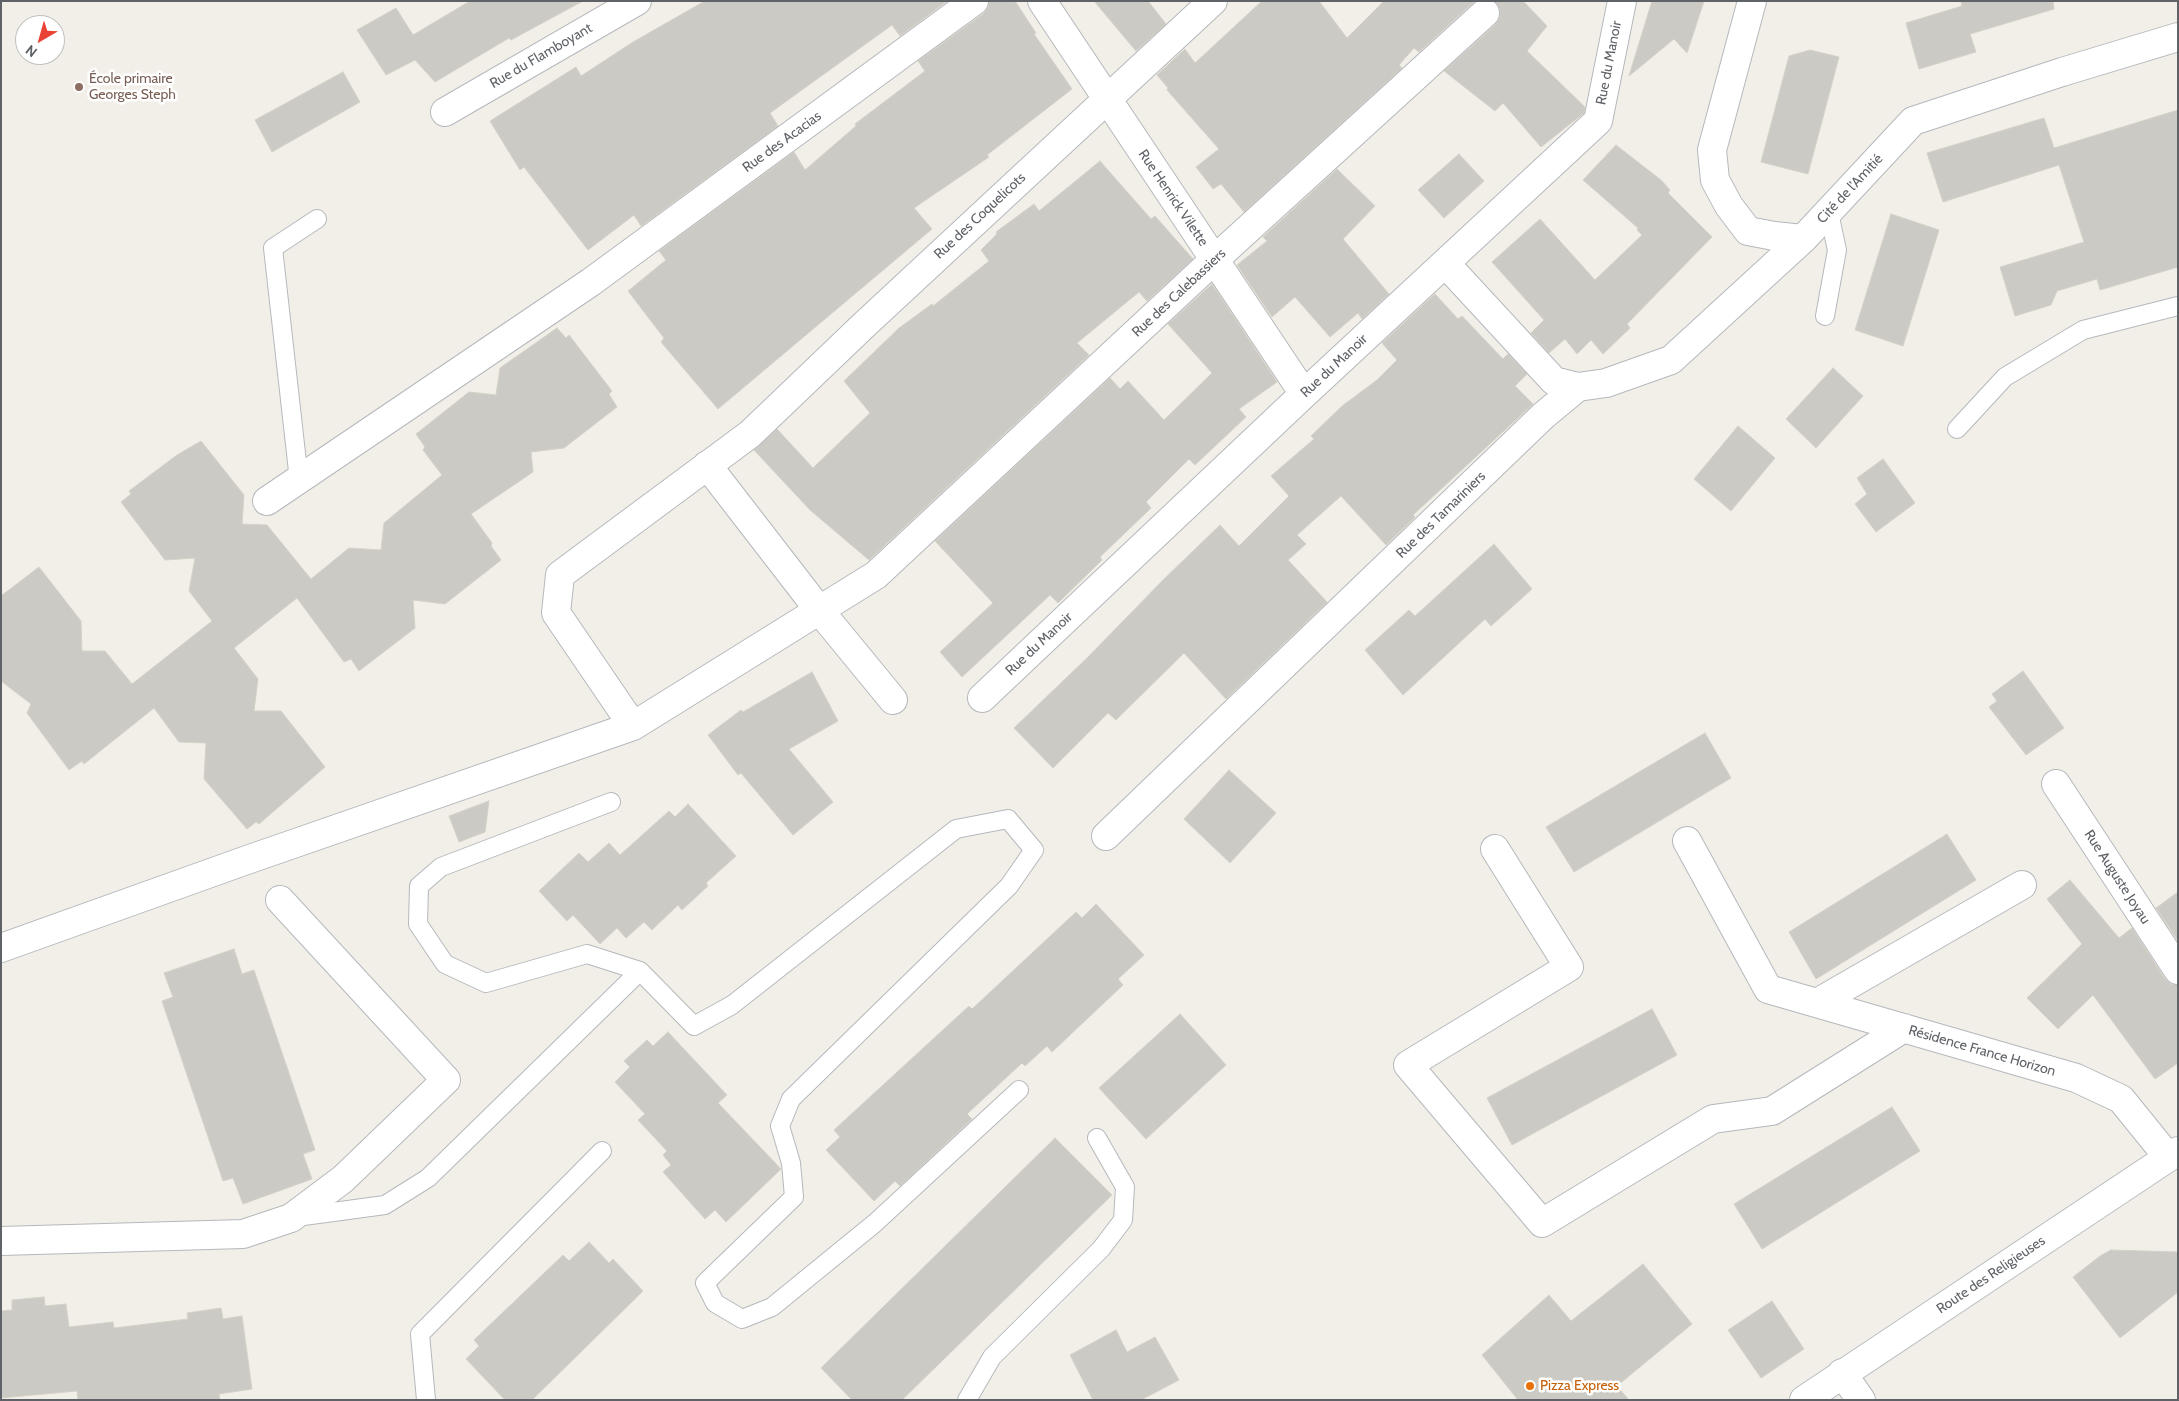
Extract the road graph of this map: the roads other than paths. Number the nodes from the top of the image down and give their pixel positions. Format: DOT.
graph roads {
  1 [pos="637,1"];
  2 [pos="974,1"];
  3 [pos="1042,1"];
  4 [pos="1212,1"];
  5 [pos="1622,1"];
  6 [pos="1752,1"];
  7 [pos="1485,13"];
  8 [pos="2178,38"];
  9 [pos="1107,98"];
  10 [pos="445,112"];
  11 [pos="1829,213"];
  12 [pos="317,219"];
  13 [pos="1803,239"];
  14 [pos="1214,260"];
  15 [pos="1445,263"];
  16 [pos="2178,306"];
  17 [pos="1825,316"];
  18 [pos="1578,387"];
  19 [pos="1304,394"];
  20 [pos="1957,429"];
  21 [pos="707,465"];
  22 [pos="299,480"];
  23 [pos="268,502"];
  24 [pos="819,610"];
  25 [pos="982,698"];
  26 [pos="892,700"];
  27 [pos="633,726"];
  28 [pos="2056,784"];
  29 [pos="611,802"];
  30 [pos="1106,836"];
  31 [pos="1686,841"];
  32 [pos="1495,849"];
  33 [pos="2022,884"];
  34 [pos="280,900"];
  35 [pos="1,948"];
  36 [pos="2178,970"];
  37 [pos="640,971"];
  38 [pos="1817,1003"];
  39 [pos="1904,1028"];
  40 [pos="1019,1090"];
  41 [pos="1097,1138"];
  42 [pos="602,1151"];
  43 [pos="2173,1154"];
  44 [pos="291,1218"];
  45 [pos="1,1241"];
  46 [pos="1842,1373"];
  47 [pos="426,1400"];
  48 [pos="967,1400"];
  49 [pos="1804,1400"];
  50 [pos="1861,1400"];
  1 -- 10 [label="street, Rue du Flamboyant"];
  2 -- 22 [label="street, Rue des Acacias"];
  3 -- 9 [label="street, Rue Henrick Vilette"];
  4 -- 9 [label="street, Rue des Coquelicots"];
  5 -- 15 [label="street, Rue du Manoir"];
  6 -- 13 [label="street"];
  7 -- 14 [label="street, Rue des Calebassiers"];
  8 -- 11 [label="street, Cité de l’Amitié"];
  9 -- 14 [label="street, Rue Henrick Vilette"];
  9 -- 21 [label="street, Rue des Coquelicots"];
  11 -- 13 [label="street, Cité de l’Amitié"];
  11 -- 17 [label="lane"];
  12 -- 22 [label="lane"];
  13 -- 18 [label="street"];
  14 -- 19 [label="street, Rue Henrick Vilette"];
  14 -- 24 [label="street, Rue des Calebassiers"];
  15 -- 18 [label="street"];
  15 -- 19 [label="street, Rue du Manoir"];
  16 -- 20 [label="lane"];
  18 -- 30 [label="street, Rue des Tamariniers"];
  19 -- 25 [label="street, Rue du Manoir"];
  21 -- 24 [label="street"];
  21 -- 27 [label="street, Rue des Coquelicots"];
  22 -- 23 [label="street, Rue des Acacias"];
  24 -- 26 [label="street"];
  24 -- 27 [label="street, Rue des Calebassiers"];
  27 -- 35 [label="street, Rue des Calebassiers"];
  28 -- 36 [label="street, Rue Auguste Joyau"];
  29 -- 37 [label="lane"];
  31 -- 38 [label="street, Résidence France Horizon"];
  32 -- 39 [label="street"];
  33 -- 38 [label="street"];
  34 -- 44 [label="street"];
  37 -- 40 [label="lane"];
  37 -- 44 [label="lane"];
  38 -- 39 [label="street, Résidence France Horizon"];
  39 -- 43 [label="street, Résidence France Horizon"];
  41 -- 48 [label="lane"];
  42 -- 47 [label="lane"];
  43 -- 46 [label="street, Route des Religieuses"];
  44 -- 45 [label="street"];
  46 -- 49 [label="street, Route des Religieuses"];
  46 -- 50 [label="street"];
}
